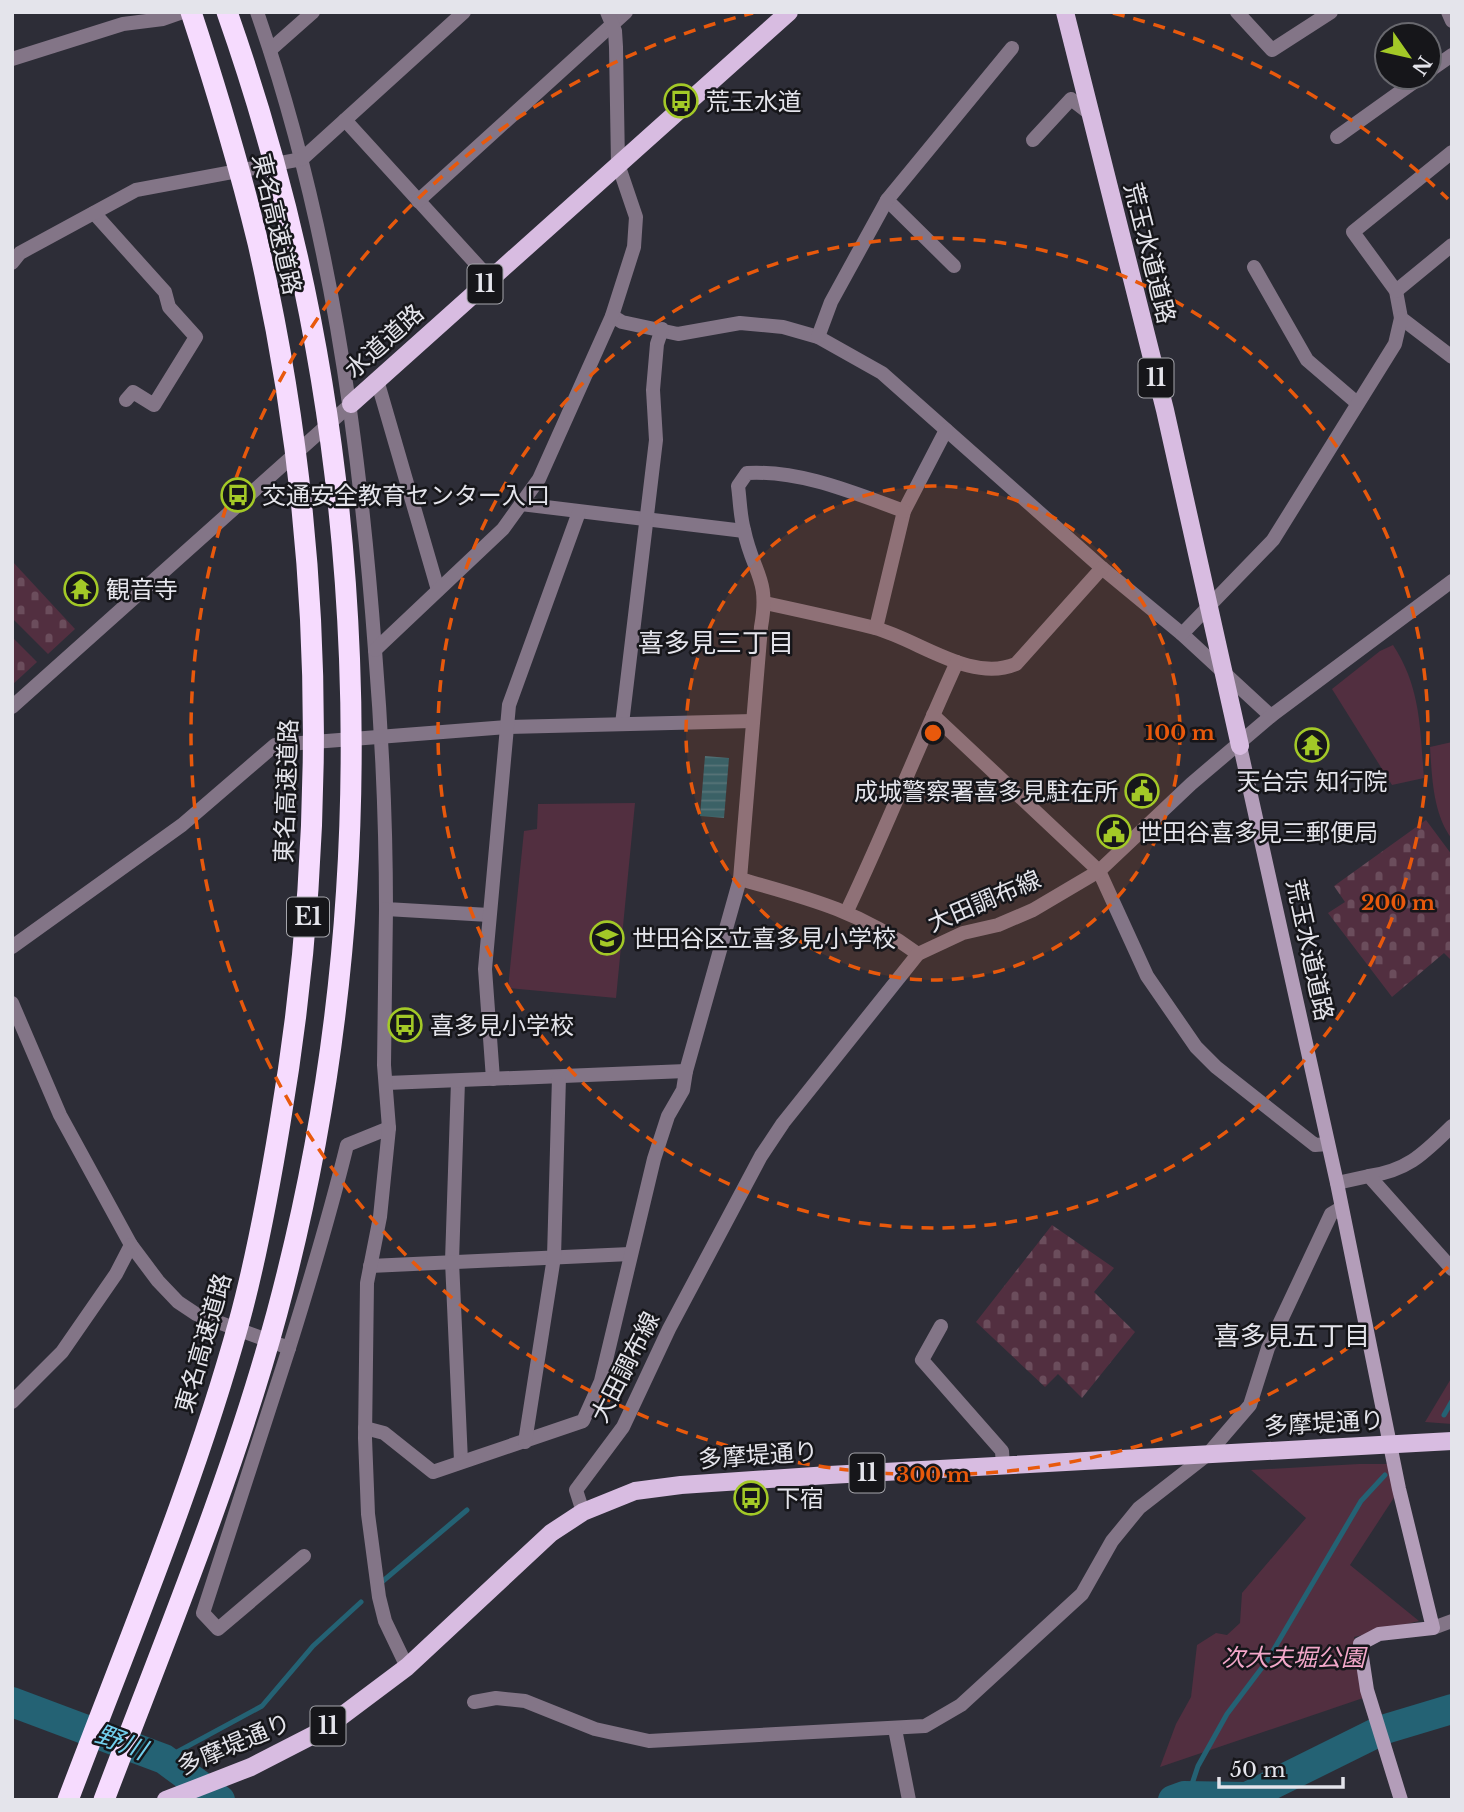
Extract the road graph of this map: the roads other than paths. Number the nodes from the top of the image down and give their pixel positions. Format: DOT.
graph roads {
  1 [pos="183,12"];
  2 [pos="191,12"];
  3 [pos="227,12"];
  4 [pos="257,12"];
  5 [pos="313,12"];
  6 [pos="464,12"];
  7 [pos="626,12"];
  8 [pos="789,12"];
  9 [pos="1065,12"];
  10 [pos="1237,12"];
  11 [pos="1331,12"];
  12 [pos="1448,12"];
  13 [pos="609,18"];
  14 [pos="1452,21"];
  15 [pos="1012,48"];
  16 [pos="270,50"];
  17 [pos="12,58"];
  18 [pos="1401,91"];
  19 [pos="1093,116"];
  20 [pos="345,120"];
  21 [pos="1337,136"];
  22 [pos="1033,140"];
  23 [pos="1452,152"];
  24 [pos="302,159"];
  25 [pos="618,164"];
  26 [pos="887,200"];
  27 [pos="418,201"];
  28 [pos="94,213"];
  29 [pos="1452,245"];
  30 [pos="15,253"];
  31 [pos="954,266"];
  32 [pos="1254,267"];
  33 [pos="490,279"];
  34 [pos="1396,291"];
  35 [pos="612,316"];
  36 [pos="1401,318"];
  37 [pos="662,329"];
  38 [pos="818,337"];
  39 [pos="1452,357"];
  40 [pos="377,380"];
  41 [pos="126,400"];
  42 [pos="1357,403"];
  43 [pos="351,404"];
  44 [pos="946,430"];
  45 [pos="521,504"];
  46 [pos="904,511"];
  47 [pos="579,512"];
  48 [pos="645,519"];
  49 [pos="744,531"];
  50 [pos="1102,568"];
  51 [pos="1452,581"];
  52 [pos="438,590"];
  53 [pos="765,603"];
  54 [pos="1208,609"];
  55 [pos="876,628"];
  56 [pos="1182,634"];
  57 [pos="375,650"];
  58 [pos="957,662"];
  59 [pos="1223,670"];
  60 [pos="12,707"];
  61 [pos="933,715"];
  62 [pos="1271,716"];
  63 [pos="753,721"];
  64 [pos="622,723"];
  65 [pos="507,727"];
  66 [pos="383,735"];
  67 [pos="1240,746"];
  68 [pos="1099,871"];
  69 [pos="740,879"];
  70 [pos="386,909"];
  71 [pos="847,911"];
  72 [pos="489,915"];
  73 [pos="12,947"];
  74 [pos="919,954"];
  75 [pos="12,1003"];
  76 [pos="686,1071"];
  77 [pos="559,1077"];
  78 [pos="494,1079"];
  79 [pos="458,1081"];
  80 [pos="387,1083"];
  81 [pos="1452,1126"];
  82 [pos="389,1128"];
  83 [pos="1328,1144"];
  84 [pos="1369,1176"];
  85 [pos="1337,1183"];
  86 [pos="1340,1208"];
  87 [pos="131,1245"];
  88 [pos="630,1254"];
  89 [pos="554,1257"];
  90 [pos="452,1261"];
  91 [pos="370,1266"];
  92 [pos="1452,1269"];
  93 [pos="941,1326"];
  94 [pos="289,1348"];
  95 [pos="12,1402"];
  96 [pos="365,1428"];
  97 [pos="1452,1441"];
  98 [pos="525,1442"];
  99 [pos="1390,1444"];
  100 [pos="1207,1455"];
  101 [pos="461,1461"];
  102 [pos="1003,1466"];
  103 [pos="583,1512"];
  104 [pos="304,1556"];
  105 [pos="1452,1621"];
  106 [pos="1433,1628"];
  107 [pos="407,1667"];
  108 [pos="474,1702"];
  109 [pos="895,1728"];
  110 [pos="1400,1795"];
  111 [pos="68,1800"];
  112 [pos="104,1800"];
  113 [pos="166,1800"];
  114 [pos="909,1800"];
  1 -- 17 [label="street"];
  2 -- 111 [label="highway, 東名高速道路 / E1, bridge"];
  3 -- 112 [label="highway, 東名高速道路 / E1, bridge"];
  4 -- 16 [label="street"];
  5 -- 16 [label="street"];
  6 -- 20 [label="street"];
  7 -- 13 [label="street"];
  8 -- 25 [label="main road, 水道道路 / 11"];
  9 -- 19 [label="main road, 荒玉水道道路 / 11"];
  10 -- 11 [label="street"];
  12 -- 14 [label="street"];
  13 -- 25 [label="street"];
  13 -- 27 [label="street"];
  15 -- 26 [label="street"];
  16 -- 24 [label="street"];
  18 -- 21 [label="street"];
  19 -- 22 [label="street"];
  19 -- 54 [label="main road, 荒玉水道道路 / 11"];
  20 -- 24 [label="street"];
  20 -- 27 [label="street"];
  23 -- 34 [label="street"];
  24 -- 28 [label="street"];
  24 -- 43 [label="street"];
  25 -- 33 [label="main road, 水道道路 / 11"];
  25 -- 35 [label="street"];
  26 -- 31 [label="street"];
  26 -- 38 [label="street"];
  27 -- 33 [label="street"];
  28 -- 30 [label="street"];
  28 -- 41 [label="street"];
  29 -- 34 [label="street"];
  32 -- 42 [label="street"];
  33 -- 40 [label="main road, 水道道路 / 11"];
  34 -- 36 [label="street"];
  35 -- 37 [label="street"];
  35 -- 45 [label="street"];
  36 -- 39 [label="street"];
  36 -- 42 [label="street"];
  37 -- 38 [label="street"];
  37 -- 48 [label="street"];
  38 -- 44 [label="street"];
  40 -- 43 [label="main road, 水道道路 / 11"];
  40 -- 52 [label="street"];
  42 -- 54 [label="street"];
  43 -- 57 [label="street"];
  43 -- 60 [label="street, 水道道路"];
  44 -- 46 [label="street"];
  44 -- 50 [label="street"];
  45 -- 47 [label="street"];
  45 -- 52 [label="street"];
  46 -- 49 [label="street"];
  46 -- 55 [label="street"];
  47 -- 48 [label="street"];
  47 -- 65 [label="street"];
  48 -- 49 [label="street"];
  48 -- 64 [label="street"];
  49 -- 53 [label="street"];
  50 -- 56 [label="street"];
  50 -- 58 [label="street"];
  51 -- 62 [label="street, 大田調布線"];
  52 -- 57 [label="street"];
  53 -- 55 [label="street"];
  53 -- 63 [label="street"];
  54 -- 56 [label="street"];
  54 -- 59 [label="main road, 荒玉水道道路 / 11"];
  55 -- 58 [label="street"];
  56 -- 59 [label="street"];
  57 -- 66 [label="street"];
  58 -- 61 [label="street"];
  59 -- 62 [label="street"];
  59 -- 67 [label="main road, 荒玉水道道路 / 11"];
  61 -- 68 [label="street"];
  61 -- 71 [label="street"];
  62 -- 67 [label="street, 大田調布線"];
  63 -- 64 [label="street"];
  63 -- 69 [label="street"];
  64 -- 65 [label="street"];
  65 -- 66 [label="street"];
  65 -- 72 [label="street"];
  66 -- 70 [label="street"];
  66 -- 73 [label="street"];
  67 -- 68 [label="street, 大田調布線"];
  67 -- 83 [label="main road, 荒玉水道道路"];
  68 -- 74 [label="street, 大田調布線"];
  68 -- 83 [label="street"];
  69 -- 71 [label="street"];
  69 -- 76 [label="street"];
  70 -- 72 [label="street"];
  70 -- 80 [label="street"];
  71 -- 74 [label="street"];
  72 -- 78 [label="street"];
  74 -- 103 [label="street, 大田調布線"];
  75 -- 87 [label="street"];
  76 -- 77 [label="street"];
  76 -- 88 [label="street"];
  77 -- 78 [label="street"];
  77 -- 89 [label="street"];
  78 -- 79 [label="street"];
  79 -- 80 [label="street"];
  79 -- 90 [label="street"];
  80 -- 82 [label="street"];
  81 -- 84 [label="street"];
  82 -- 91 [label="street"];
  82 -- 94 [label="street"];
  83 -- 85 [label="main road, 荒玉水道道路"];
  84 -- 85 [label="street"];
  84 -- 92 [label="street"];
  85 -- 86 [label="main road, 荒玉水道道路"];
  86 -- 99 [label="main road, 荒玉水道道路"];
  86 -- 100 [label="street"];
  87 -- 94 [label="street"];
  87 -- 95 [label="street"];
  88 -- 89 [label="street"];
  88 -- 98 [label="street"];
  89 -- 90 [label="street"];
  89 -- 98 [label="street"];
  90 -- 91 [label="street"];
  90 -- 101 [label="street"];
  91 -- 96 [label="street"];
  93 -- 102 [label="street"];
  94 -- 104 [label="street"];
  96 -- 101 [label="street"];
  96 -- 107 [label="street"];
  97 -- 99 [label="main road, 多摩堤通り / 11"];
  98 -- 101 [label="street"];
  99 -- 100 [label="main road, 多摩堤通り / 11"];
  99 -- 106 [label="main road, 荒玉水道道路"];
  100 -- 102 [label="main road, 多摩堤通り / 11"];
  100 -- 109 [label="street"];
  102 -- 103 [label="main road, 多摩堤通り / 11"];
  103 -- 107 [label="main road, 多摩堤通り / 11"];
  105 -- 106 [label="street"];
  106 -- 110 [label="main road"];
  107 -- 113 [label="main road, 多摩堤通り / 11"];
  108 -- 109 [label="street"];
  109 -- 114 [label="street"];
}
